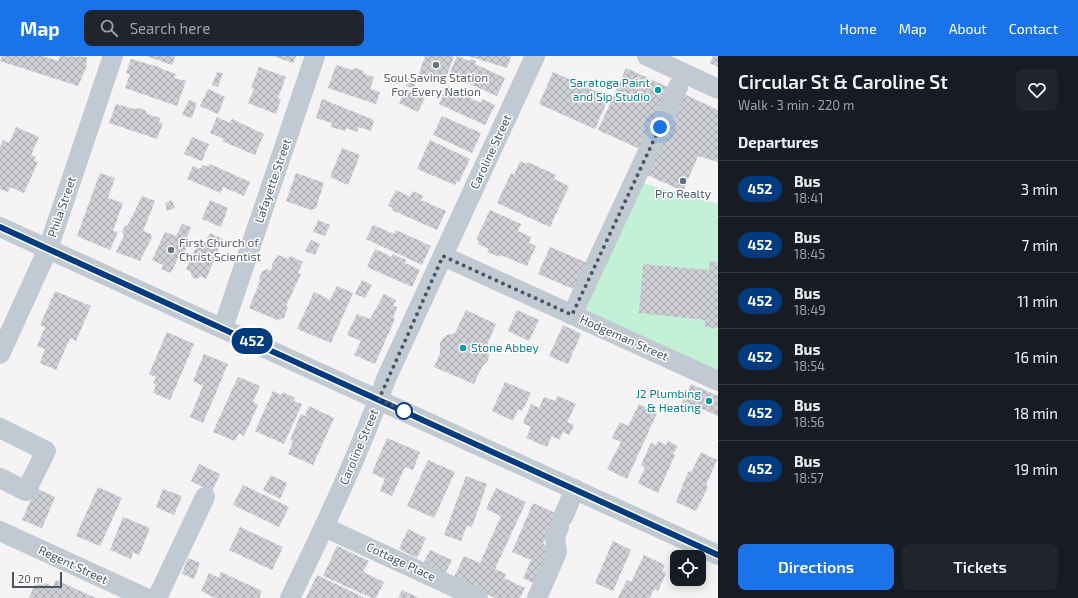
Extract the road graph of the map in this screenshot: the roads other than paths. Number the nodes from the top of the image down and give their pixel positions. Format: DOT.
graph roads {
  1 [pos="113,56"];
  2 [pos="315,56"];
  3 [pos="535,56"];
  4 [pos="647,56"];
  5 [pos="678,87"];
  6 [pos="718,89"];
  7 [pos="0,227"];
  8 [pos="48,249"];
  9 [pos="443,256"];
  10 [pos="572,315"];
  11 [pos="223,328"];
  12 [pos="0,354"];
  13 [pos="718,381"];
  14 [pos="379,399"];
  15 [pos="0,428"];
  16 [pos="0,478"];
  17 [pos="575,489"];
  18 [pos="205,497"];
  19 [pos="324,527"];
  20 [pos="0,531"];
  21 [pos="718,555"];
  22 [pos="113,591"];
  23 [pos="146,598"];
  24 [pos="157,598"];
  25 [pos="290,598"];
  26 [pos="478,598"];
  27 [pos="537,598"];
  1 -- 8 [label="street, Phila Street"];
  2 -- 11 [label="street, Lafayette Street"];
  3 -- 9 [label="street, Caroline Street"];
  4 -- 6 [label="street"];
  5 -- 10 [label="street"];
  7 -- 8 [label="street"];
  8 -- 11 [label="street"];
  8 -- 12 [label="street, Phila Street"];
  9 -- 10 [label="street, Hodgeman Street"];
  9 -- 14 [label="street, Caroline Street"];
  10 -- 13 [label="street, Hodgeman Street"];
  11 -- 14 [label="street"];
  14 -- 17 [label="street"];
  14 -- 19 [label="street, Caroline Street"];
  15 -- 16 [label="street"];
  17 -- 21 [label="street"];
  17 -- 27 [label="street"];
  18 -- 24 [label="street"];
  19 -- 25 [label="street, Caroline Street"];
  19 -- 26 [label="street, Cottage Place"];
  20 -- 22 [label="street, Regent Street"];
  22 -- 23 [label="street, Regent Street"];
}
